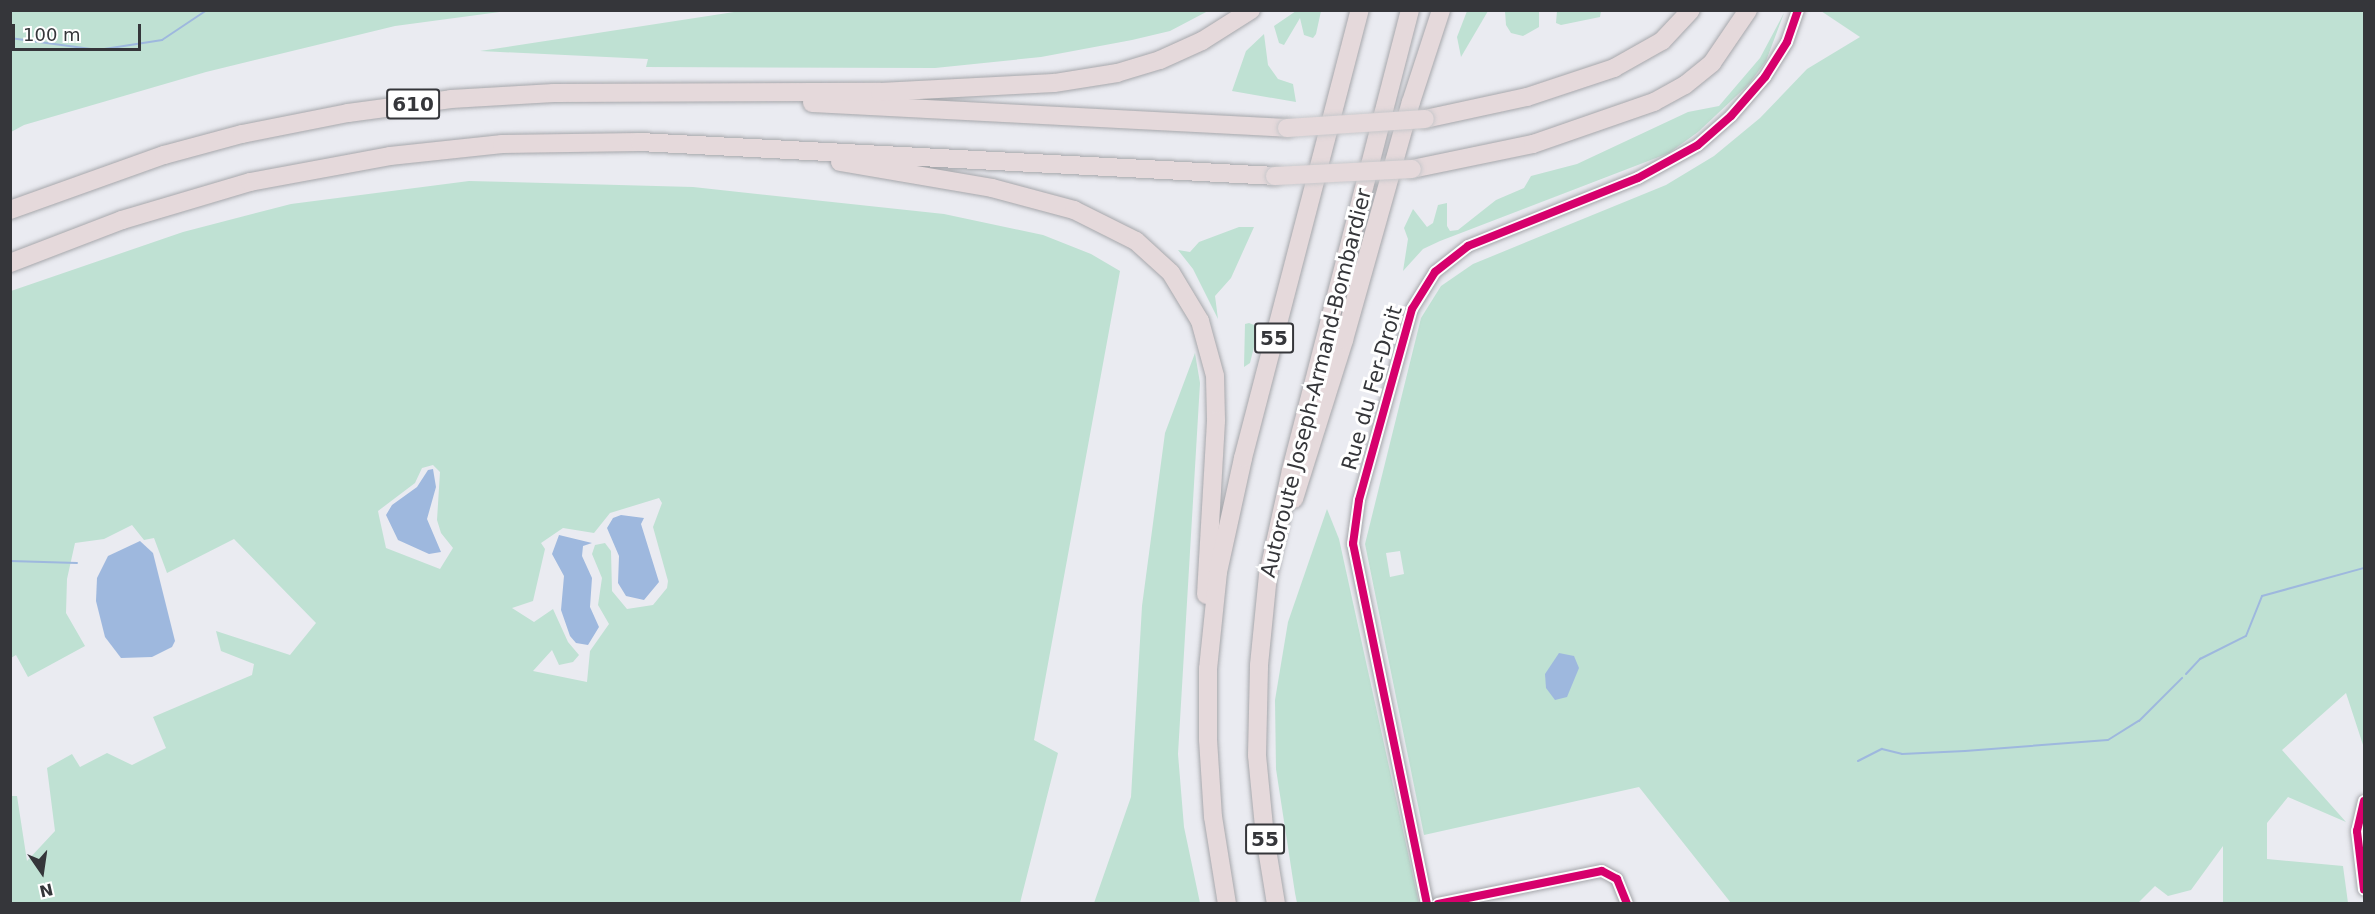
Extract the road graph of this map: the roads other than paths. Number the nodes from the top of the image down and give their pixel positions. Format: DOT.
graph roads {
  1 [pos="1251,10"];
  2 [pos="1360,10"];
  3 [pos="1410,10"];
  4 [pos="1442,10"];
  5 [pos="1691,10"];
  6 [pos="1748,10"];
  7 [pos="1798,10"];
  8 [pos="637,93"];
  9 [pos="761,148"];
  10 [pos="10,210"];
  11 [pos="10,263"];
  12 [pos="1268,575"];
  13 [pos="1208,669"];
  14 [pos="2364,801"];
  15 [pos="2364,890"];
  16 [pos="1227,903"];
  17 [pos="1276,903"];
  18 [pos="1427,903"];
  19 [pos="1438,903"];
  20 [pos="1627,903"];
  1 -- 8 [label="highway"];
  2 -- 13 [label="highway, 55"];
  3 -- 12 [label="highway, Autoroute Joseph-Armand-Bombardier / 55"];
  4 -- 12 [label="highway"];
  5 -- 8 [label="highway, bridge"];
  6 -- 9 [label="highway, bridge"];
  7 -- 18 [label="street, Rue du Fer-Droit"];
  8 -- 10 [label="highway, 610"];
  9 -- 11 [label="highway, 610"];
  9 -- 13 [label="highway"];
  12 -- 17 [label="highway, Autoroute Joseph-Armand-Bombardier / 55"];
  13 -- 16 [label="highway, 55"];
  14 -- 15 [label="street"];
  19 -- 20 [label="street"];
}
